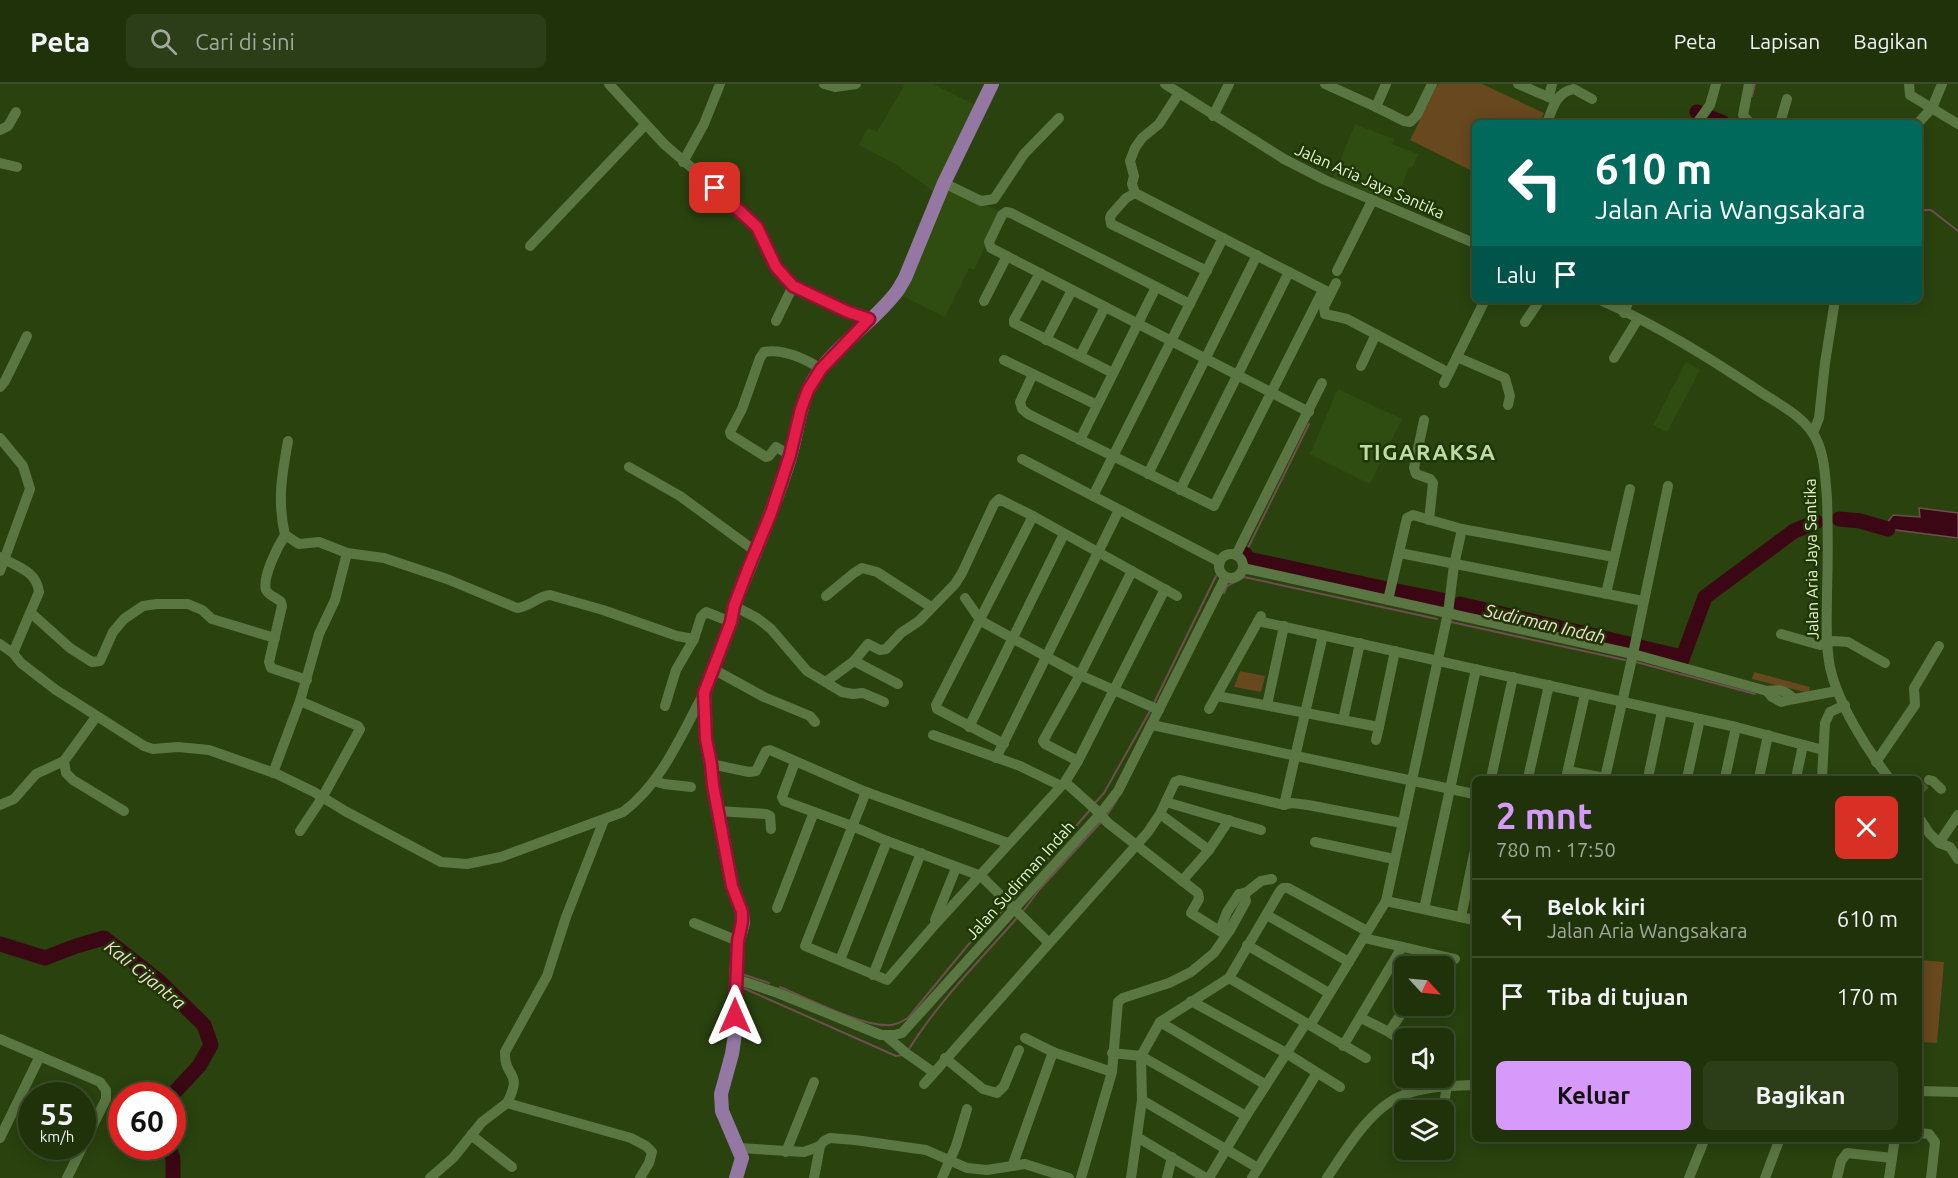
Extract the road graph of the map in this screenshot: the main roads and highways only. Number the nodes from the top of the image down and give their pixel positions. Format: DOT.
graph roads {
  1 [pos="992,84"];
  2 [pos="736,1178"];
  1 -- 2 [label="main road"];
}
